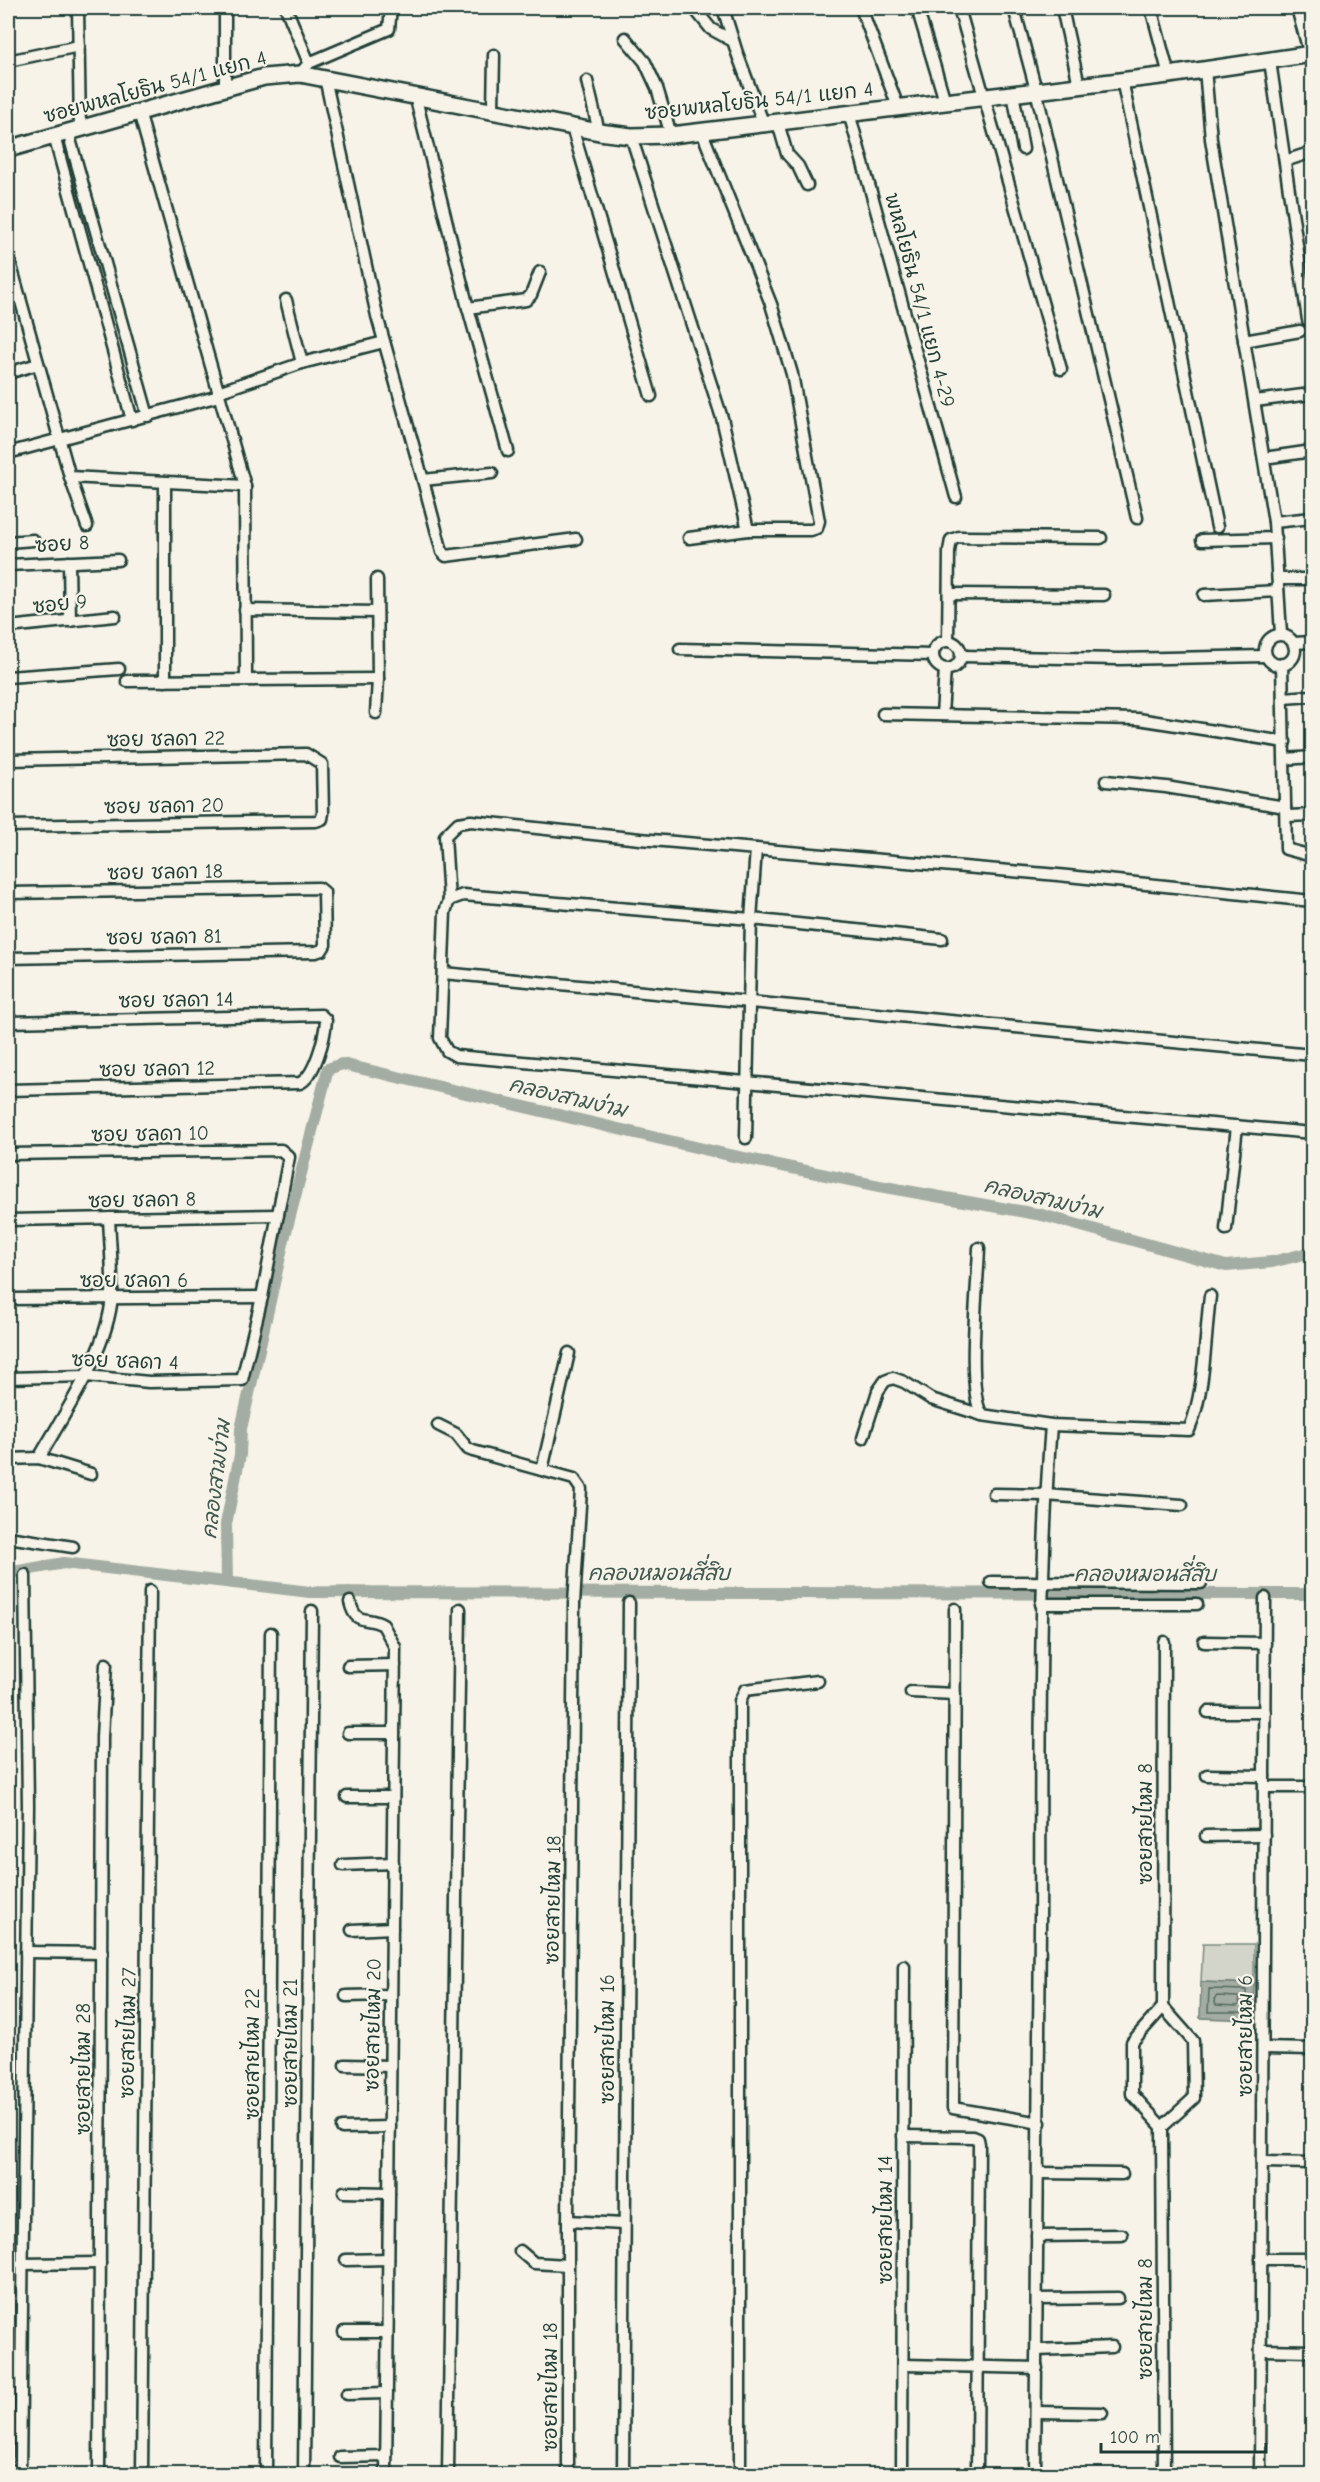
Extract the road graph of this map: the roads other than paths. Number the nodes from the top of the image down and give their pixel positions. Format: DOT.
graph roads {
  1 [pos="78,8"];
  2 [pos="225,8"];
  3 [pos="286,8"];
  4 [pos="391,8"];
  5 [pos="694,8"];
  6 [pos="723,8"];
  7 [pos="861,8"];
  8 [pos="917,8"];
  9 [pos="959,8"];
  10 [pos="1014,8"];
  11 [pos="1062,8"];
  12 [pos="1151,8"];
  13 [pos="1297,8"];
  14 [pos="625,38"];
  15 [pos="733,41"];
  16 [pos="79,46"];
  17 [pos="494,55"];
  18 [pos="1311,55"];
  19 [pos="8,61"];
  20 [pos="1270,61"];
  21 [pos="304,68"];
  22 [pos="1205,69"];
  23 [pos="1169,75"];
  24 [pos="325,78"];
  25 [pos="587,81"];
  26 [pos="1122,81"];
  27 [pos="1079,85"];
  28 [pos="225,89"];
  29 [pos="1036,90"];
  30 [pos="1013,93"];
  31 [pos="415,95"];
  32 [pos="984,96"];
  33 [pos="945,101"];
  34 [pos="898,107"];
  35 [pos="493,110"];
  36 [pos="139,112"];
  37 [pos="849,113"];
  38 [pos="771,124"];
  39 [pos="572,127"];
  40 [pos="67,132"];
  41 [pos="599,132"];
  42 [pos="702,132"];
  43 [pos="671,135"];
  44 [pos="631,136"];
  45 [pos="8,149"];
  46 [pos="1023,149"];
  47 [pos="1312,152"];
  48 [pos="1285,161"];
  49 [pos="77,164"];
  50 [pos="63,168"];
  51 [pos="807,185"];
  52 [pos="8,255"];
  53 [pos="1307,269"];
  54 [pos="540,272"];
  55 [pos="110,279"];
  56 [pos="94,283"];
  57 [pos="20,297"];
  58 [pos="8,300"];
  59 [pos="286,300"];
  60 [pos="468,308"];
  61 [pos="1308,320"];
  62 [pos="1300,331"];
  63 [pos="1244,341"];
  64 [pos="384,342"];
  65 [pos="302,363"];
  66 [pos="38,364"];
  67 [pos="1061,369"];
  68 [pos="8,373"];
  69 [pos="218,394"];
  70 [pos="1311,394"];
  71 [pos="651,396"];
  72 [pos="1255,401"];
  73 [pos="148,416"];
  74 [pos="132,420"];
  75 [pos="60,440"];
  76 [pos="508,451"];
  77 [pos="1312,451"];
  78 [pos="8,453"];
  79 [pos="1264,458"];
  80 [pos="492,473"];
  81 [pos="70,477"];
  82 [pos="423,480"];
  83 [pos="165,482"];
  84 [pos="245,486"];
  85 [pos="956,497"];
  86 [pos="1137,518"];
  87 [pos="1312,518"];
  88 [pos="1274,522"];
  89 [pos="87,525"];
  90 [pos="1217,526"];
  91 [pos="748,530"];
  92 [pos="689,538"];
  93 [pos="1101,538"];
  94 [pos="1276,538"];
  95 [pos="576,539"];
  96 [pos="33,540"];
  97 [pos="1202,540"];
  98 [pos="8,542"];
  99 [pos="118,560"];
  100 [pos="69,562"];
  101 [pos="8,565"];
  102 [pos="377,579"];
  103 [pos="1278,579"];
  104 [pos="1312,579"];
  105 [pos="1278,591"];
  106 [pos="949,594"];
  107 [pos="1104,595"];
  108 [pos="1204,595"];
  109 [pos="245,610"];
  110 [pos="377,612"];
  111 [pos="115,616"];
  112 [pos="70,621"];
  113 [pos="8,627"];
  114 [pos="1281,634"];
  115 [pos="948,641"];
  116 [pos="1312,642"];
  117 [pos="1294,643"];
  118 [pos="680,650"];
  119 [pos="933,655"];
  120 [pos="962,656"];
  121 [pos="1265,656"];
  122 [pos="1282,664"];
  123 [pos="119,669"];
  124 [pos="945,669"];
  125 [pos="8,677"];
  126 [pos="378,679"];
  127 [pos="246,680"];
  128 [pos="128,681"];
  129 [pos="165,681"];
  130 [pos="1312,696"];
  131 [pos="1283,698"];
  132 [pos="376,713"];
  133 [pos="883,714"];
  134 [pos="942,715"];
  135 [pos="1285,742"];
  136 [pos="1312,757"];
  137 [pos="1285,759"];
  138 [pos="8,760"];
  139 [pos="1106,781"];
  140 [pos="1286,812"];
  141 [pos="1312,815"];
  142 [pos="322,819"];
  143 [pos="8,826"];
  144 [pos="756,849"];
  145 [pos="1312,856"];
  146 [pos="8,893"];
  147 [pos="449,900"];
  148 [pos="1312,901"];
  149 [pos="751,919"];
  150 [pos="942,939"];
  151 [pos="322,950"];
  152 [pos="8,958"];
  153 [pos="443,973"];
  154 [pos="749,1001"];
  155 [pos="8,1022"];
  156 [pos="1312,1055"];
  157 [pos="306,1080"];
  158 [pos="747,1082"];
  159 [pos="8,1090"];
  160 [pos="1237,1126"];
  161 [pos="1312,1133"];
  162 [pos="746,1138"];
  163 [pos="8,1154"];
  164 [pos="278,1215"];
  165 [pos="108,1218"];
  166 [pos="8,1220"];
  167 [pos="1226,1229"];
  168 [pos="980,1248"];
  169 [pos="1209,1296"];
  170 [pos="262,1297"];
  171 [pos="112,1298"];
  172 [pos="8,1299"];
  173 [pos="569,1353"];
  174 [pos="86,1376"];
  175 [pos="8,1378"];
  176 [pos="982,1415"];
  177 [pos="438,1425"];
  178 [pos="1050,1425"];
  179 [pos="863,1438"];
  180 [pos="39,1458"];
  181 [pos="8,1459"];
  182 [pos="542,1470"];
  183 [pos="91,1474"];
  184 [pos="994,1494"];
  185 [pos="1045,1495"];
  186 [pos="1182,1505"];
  187 [pos="8,1537"];
  188 [pos="73,1547"];
  189 [pos="26,1575"];
  190 [pos="992,1582"];
  191 [pos="1041,1582"];
  192 [pos="1201,1583"];
  193 [pos="150,1591"];
  194 [pos="1266,1598"];
  195 [pos="1041,1601"];
  196 [pos="350,1602"];
  197 [pos="629,1603"];
  198 [pos="1197,1604"];
  199 [pos="460,1609"];
  200 [pos="955,1609"];
  201 [pos="312,1611"];
  202 [pos="271,1633"];
  203 [pos="1204,1641"];
  204 [pos="1164,1642"];
  205 [pos="1265,1643"];
  206 [pos="106,1664"];
  207 [pos="395,1665"];
  208 [pos="348,1666"];
  209 [pos="818,1681"];
  210 [pos="911,1692"];
  211 [pos="955,1694"];
  212 [pos="1208,1712"];
  213 [pos="1265,1712"];
  214 [pos="348,1733"];
  215 [pos="394,1733"];
  216 [pos="1207,1775"];
  217 [pos="1264,1782"];
  218 [pos="1312,1787"];
  219 [pos="347,1797"];
  220 [pos="393,1797"];
  221 [pos="1264,1835"];
  222 [pos="1206,1836"];
  223 [pos="393,1863"];
  224 [pos="343,1865"];
  225 [pos="392,1928"];
  226 [pos="352,1930"];
  227 [pos="26,1952"];
  228 [pos="102,1953"];
  229 [pos="904,1966"];
  230 [pos="391,1995"];
  231 [pos="345,1996"];
  232 [pos="1163,2007"];
  233 [pos="1263,2048"];
  234 [pos="1312,2049"];
  235 [pos="345,2065"];
  236 [pos="390,2066"];
  237 [pos="1040,2123"];
  238 [pos="390,2127"];
  239 [pos="1162,2127"];
  240 [pos="342,2128"];
  241 [pos="903,2136"];
  242 [pos="1262,2162"];
  243 [pos="1312,2163"];
  244 [pos="1039,2173"];
  245 [pos="1122,2174"];
  246 [pos="344,2192"];
  247 [pos="389,2193"];
  248 [pos="567,2221"];
  249 [pos="623,2224"];
  250 [pos="1122,2235"];
  251 [pos="1038,2236"];
  252 [pos="520,2251"];
  253 [pos="388,2259"];
  254 [pos="1261,2259"];
  255 [pos="1312,2259"];
  256 [pos="346,2260"];
  257 [pos="100,2263"];
  258 [pos="21,2264"];
  259 [pos="567,2265"];
  260 [pos="1118,2298"];
  261 [pos="1037,2299"];
  262 [pos="344,2332"];
  263 [pos="387,2332"];
  264 [pos="1112,2347"];
  265 [pos="1037,2350"];
  266 [pos="1261,2350"];
  267 [pos="1312,2351"];
  268 [pos="904,2365"];
  269 [pos="978,2365"];
  270 [pos="1036,2368"];
  271 [pos="387,2393"];
  272 [pos="347,2394"];
  273 [pos="1036,2412"];
  274 [pos="1102,2414"];
  275 [pos="386,2456"];
  276 [pos="340,2457"];
  277 [pos="20,2475"];
  278 [pos="99,2475"];
  279 [pos="142,2475"];
  280 [pos="266,2475"];
  281 [pos="304,2475"];
  282 [pos="386,2475"];
  283 [pos="448,2475"];
  284 [pos="568,2475"];
  285 [pos="623,2475"];
  286 [pos="740,2475"];
  287 [pos="902,2475"];
  288 [pos="977,2475"];
  289 [pos="1035,2475"];
  290 [pos="1164,2475"];
  291 [pos="1260,2475"];
  1 -- 16 [label="street"];
  2 -- 28 [label="street"];
  3 -- 21 [label="street"];
  4 -- 21 [label="street"];
  5 -- 15 [label="street"];
  6 -- 15 [label="street"];
  7 -- 34 [label="street"];
  8 -- 33 [label="street"];
  9 -- 32 [label="street"];
  10 -- 29 [label="street"];
  11 -- 27 [label="street"];
  12 -- 23 [label="street"];
  13 -- 18 [label="street"];
  14 -- 43 [label="street"];
  15 -- 38 [label="street"];
  16 -- 19 [label="street"];
  16 -- 40 [label="street"];
  17 -- 35 [label="street"];
  18 -- 20 [label="street, ซอยพหลโยธิน 54/1 แยก 4"];
  20 -- 22 [label="street, ซอยพหลโยธิน 54/1 แยก 4"];
  20 -- 48 [label="street"];
  21 -- 24 [label="street, ซอยพหลโยธิน 54/1 แยก 4"];
  21 -- 28 [label="street, ซอยพหลโยธิน 54/1 แยก 4"];
  22 -- 23 [label="street, ซอยพหลโยธิน 54/1 แยก 4"];
  22 -- 63 [label="street"];
  23 -- 26 [label="street, ซอยพหลโยธิน 54/1 แยก 4"];
  24 -- 31 [label="street, ซอยพหลโยธิน 54/1 แยก 4"];
  24 -- 64 [label="street"];
  25 -- 41 [label="street"];
  26 -- 27 [label="street, ซอยพหลโยธิน 54/1 แยก 4"];
  26 -- 90 [label="street"];
  27 -- 29 [label="street, ซอยพหลโยธิน 54/1 แยก 4"];
  28 -- 36 [label="street, ซอยพหลโยธิน 54/1 แยก 4"];
  29 -- 30 [label="street, ซอยพหลโยธิน 54/1 แยก 4"];
  29 -- 86 [label="street"];
  30 -- 32 [label="street, ซอยพหลโยธิน 54/1 แยก 4"];
  30 -- 46 [label="street"];
  31 -- 35 [label="street, ซอยพหลโยธิน 54/1 แยก 4"];
  31 -- 60 [label="street"];
  32 -- 33 [label="street, ซอยพหลโยธิน 54/1 แยก 4"];
  32 -- 67 [label="street"];
  33 -- 34 [label="street, ซอยพหลโยธิน 54/1 แยก 4"];
  34 -- 37 [label="street, ซอยพหลโยธิน 54/1 แยก 4"];
  35 -- 39 [label="street, ซอยพหลโยธิน 54/1 แยก 4"];
  36 -- 40 [label="street, ซอยพหลโยธิน 54/1 แยก 4"];
  36 -- 69 [label="street"];
  37 -- 38 [label="street, ซอยพหลโยธิน 54/1 แยก 4"];
  37 -- 85 [label="street, พหลโยธิน 54/1 แยก 4-29"];
  38 -- 42 [label="street, ซอยพหลโยธิน 54/1 แยก 4"];
  38 -- 51 [label="street"];
  39 -- 41 [label="street, ซอยพหลโยธิน 54/1 แยก 4"];
  39 -- 71 [label="street"];
  40 -- 45 [label="street, ซอยพหลโยธิน 54/1 แยก 4"];
  40 -- 49 [label="street"];
  40 -- 50 [label="street"];
  41 -- 44 [label="street, ซอยพหลโยธิน 54/1 แยก 4"];
  42 -- 43 [label="street, ซอยพหลโยธิน 54/1 แยก 4"];
  42 -- 91 [label="street"];
  43 -- 44 [label="street, ซอยพหลโยธิน 54/1 แยก 4"];
  44 -- 91 [label="street"];
  47 -- 48 [label="street"];
  48 -- 53 [label="street"];
  49 -- 50 [label="street"];
  49 -- 55 [label="street"];
  50 -- 56 [label="street"];
  52 -- 57 [label="street"];
  53 -- 61 [label="street"];
  54 -- 60 [label="street"];
  55 -- 56 [label="street"];
  55 -- 73 [label="street"];
  56 -- 74 [label="street"];
  57 -- 58 [label="street"];
  57 -- 66 [label="street"];
  59 -- 65 [label="street"];
  60 -- 76 [label="street"];
  62 -- 63 [label="street"];
  63 -- 72 [label="street"];
  64 -- 65 [label="street"];
  64 -- 82 [label="street"];
  65 -- 69 [label="street"];
  66 -- 68 [label="street"];
  66 -- 75 [label="street"];
  69 -- 73 [label="street"];
  69 -- 84 [label="street"];
  70 -- 72 [label="street"];
  72 -- 79 [label="street"];
  73 -- 74 [label="street"];
  74 -- 75 [label="street"];
  75 -- 78 [label="street"];
  75 -- 81 [label="street"];
  77 -- 79 [label="street"];
  79 -- 88 [label="street"];
  80 -- 82 [label="street"];
  81 -- 83 [label="street"];
  81 -- 89 [label="street"];
  82 -- 95 [label="street"];
  83 -- 84 [label="street"];
  83 -- 129 [label="street"];
  84 -- 109 [label="street"];
  87 -- 88 [label="street"];
  88 -- 94 [label="street"];
  91 -- 92 [label="street"];
  93 -- 106 [label="street"];
  94 -- 97 [label="street"];
  94 -- 103 [label="street"];
  96 -- 98 [label="street"];
  99 -- 100 [label="street, ซอย 8"];
  100 -- 101 [label="street, ซอย 8"];
  100 -- 112 [label="street"];
  102 -- 110 [label="street"];
  103 -- 104 [label="street"];
  103 -- 105 [label="street"];
  105 -- 108 [label="street"];
  105 -- 114 [label="street"];
  106 -- 107 [label="street"];
  106 -- 115 [label="street"];
  109 -- 110 [label="street"];
  109 -- 127 [label="street"];
  110 -- 126 [label="street"];
  111 -- 112 [label="street, ซอย 9"];
  112 -- 113 [label="street, ซอย 9"];
  114 -- 117 [label="street"];
  114 -- 121 [label="street"];
  115 -- 119 [label="street"];
  115 -- 120 [label="street"];
  116 -- 117 [label="street"];
  117 -- 122 [label="street"];
  118 -- 119 [label="street"];
  119 -- 124 [label="street"];
  120 -- 121 [label="street"];
  120 -- 124 [label="street"];
  121 -- 122 [label="street"];
  122 -- 131 [label="street"];
  123 -- 125 [label="street"];
  124 -- 134 [label="street"];
  126 -- 127 [label="street"];
  126 -- 132 [label="street"];
  127 -- 129 [label="street"];
  128 -- 129 [label="street"];
  130 -- 131 [label="street"];
  131 -- 135 [label="street"];
  133 -- 134 [label="street"];
  134 -- 135 [label="street"];
  135 -- 137 [label="street"];
  136 -- 137 [label="street"];
  137 -- 140 [label="street"];
  138 -- 142 [label="street, ซอย ชลดา 22"];
  139 -- 140 [label="street"];
  140 -- 141 [label="street"];
  140 -- 145 [label="street"];
  142 -- 143 [label="street, ซอย ชลดา 20"];
  144 -- 147 [label="street"];
  144 -- 148 [label="street"];
  144 -- 149 [label="street"];
  146 -- 151 [label="street, ซอย ชลดา 18"];
  147 -- 149 [label="street"];
  147 -- 153 [label="street"];
  149 -- 150 [label="street"];
  149 -- 154 [label="street"];
  151 -- 152 [label="street, ซอย ชลดา 81"];
  153 -- 154 [label="street"];
  153 -- 158 [label="street"];
  154 -- 156 [label="street"];
  154 -- 158 [label="street"];
  155 -- 157 [label="street, ซอย ชลดา 14"];
  157 -- 159 [label="street, ซอย ชลดา 12"];
  158 -- 160 [label="street"];
  158 -- 162 [label="street"];
  160 -- 161 [label="street"];
  160 -- 167 [label="street"];
  163 -- 164 [label="street, ซอย ชลดา 10"];
  164 -- 165 [label="street, ซอย ชลดา 8"];
  164 -- 170 [label="street"];
  165 -- 166 [label="street, ซอย ชลดา 8"];
  165 -- 171 [label="street"];
  168 -- 176 [label="street"];
  169 -- 178 [label="street"];
  170 -- 171 [label="street, ซอย ชลดา 6"];
  170 -- 174 [label="street, ซอย ชลดา 4"];
  171 -- 172 [label="street, ซอย ชลดา 6"];
  171 -- 174 [label="street"];
  173 -- 182 [label="street"];
  174 -- 175 [label="street, ซอย ชลดา 4"];
  174 -- 180 [label="street"];
  176 -- 178 [label="street"];
  176 -- 179 [label="street"];
  177 -- 182 [label="street, ซอยสายไหม 18"];
  178 -- 185 [label="street"];
  180 -- 181 [label="street"];
  180 -- 183 [label="street"];
  182 -- 248 [label="street, ซอยสายไหม 18"];
  184 -- 185 [label="street"];
  185 -- 186 [label="street"];
  185 -- 191 [label="street"];
  187 -- 188 [label="street"];
  189 -- 227 [label="street"];
  190 -- 191 [label="street"];
  191 -- 192 [label="street"];
  191 -- 195 [label="street"];
  193 -- 279 [label="street, ซอยสายไหม 27"];
  194 -- 205 [label="street, ซอยสายไหม 6"];
  195 -- 198 [label="street"];
  195 -- 237 [label="street"];
  196 -- 207 [label="street, ซอยสายไหม 20"];
  197 -- 249 [label="street, ซอยสายไหม 16"];
  199 -- 283 [label="street"];
  200 -- 211 [label="street"];
  201 -- 281 [label="street, ซอยสายไหม 21"];
  202 -- 280 [label="street, ซอยสายไหม 22"];
  203 -- 205 [label="street"];
  204 -- 232 [label="street, ซอยสายไหม 8"];
  205 -- 213 [label="street, ซอยสายไหม 6"];
  206 -- 228 [label="street, ซอยสายไหม 28"];
  207 -- 208 [label="street"];
  207 -- 215 [label="street, ซอยสายไหม 20"];
  209 -- 286 [label="street"];
  210 -- 211 [label="street"];
  211 -- 237 [label="street"];
  212 -- 213 [label="street"];
  213 -- 217 [label="street, ซอยสายไหม 6"];
  214 -- 215 [label="street"];
  215 -- 220 [label="street, ซอยสายไหม 20"];
  216 -- 217 [label="street"];
  217 -- 218 [label="street"];
  217 -- 221 [label="street, ซอยสายไหม 6"];
  219 -- 220 [label="street"];
  220 -- 223 [label="street, ซอยสายไหม 20"];
  221 -- 222 [label="street"];
  221 -- 233 [label="street, ซอยสายไหม 6"];
  223 -- 224 [label="street"];
  223 -- 225 [label="street, ซอยสายไหม 20"];
  225 -- 226 [label="street"];
  225 -- 230 [label="street, ซอยสายไหม 20"];
  227 -- 228 [label="street"];
  227 -- 258 [label="street"];
  228 -- 257 [label="street, ซอยสายไหม 28"];
  229 -- 241 [label="street, ซอยสายไหม 14"];
  230 -- 231 [label="street"];
  230 -- 236 [label="street, ซอยสายไหม 20"];
  232 -- 239 [label="street"];
  232 -- 239 [label="street"];
  233 -- 234 [label="street"];
  233 -- 242 [label="street, ซอยสายไหม 6"];
  235 -- 236 [label="street"];
  236 -- 238 [label="street, ซอยสายไหม 20"];
  237 -- 244 [label="street"];
  238 -- 240 [label="street"];
  238 -- 247 [label="street, ซอยสายไหม 20"];
  239 -- 290 [label="street, ซอยสายไหม 8"];
  241 -- 268 [label="street, ซอยสายไหม 14"];
  241 -- 269 [label="street"];
  242 -- 243 [label="street"];
  242 -- 254 [label="street, ซอยสายไหม 6"];
  244 -- 245 [label="street"];
  244 -- 251 [label="street"];
  246 -- 247 [label="street"];
  247 -- 253 [label="street, ซอยสายไหม 20"];
  248 -- 249 [label="street"];
  248 -- 259 [label="street, ซอยสายไหม 18"];
  249 -- 285 [label="street, ซอยสายไหม 16"];
  250 -- 251 [label="street"];
  251 -- 261 [label="street"];
  252 -- 259 [label="street"];
  253 -- 256 [label="street"];
  253 -- 263 [label="street, ซอยสายไหม 20"];
  254 -- 255 [label="street"];
  254 -- 266 [label="street, ซอยสายไหม 6"];
  257 -- 258 [label="street"];
  257 -- 278 [label="street, ซอยสายไหม 28"];
  258 -- 277 [label="street"];
  259 -- 284 [label="street, ซอยสายไหม 18"];
  260 -- 261 [label="street"];
  261 -- 265 [label="street"];
  262 -- 263 [label="street"];
  263 -- 271 [label="street, ซอยสายไหม 20"];
  264 -- 265 [label="street"];
  265 -- 270 [label="street"];
  266 -- 267 [label="street"];
  266 -- 291 [label="street, ซอยสายไหม 6"];
  268 -- 269 [label="street"];
  268 -- 287 [label="street, ซอยสายไหม 14"];
  269 -- 270 [label="street"];
  269 -- 288 [label="street"];
  270 -- 273 [label="street"];
  271 -- 272 [label="street"];
  271 -- 275 [label="street, ซอยสายไหม 20"];
  273 -- 274 [label="street"];
  273 -- 289 [label="street"];
  275 -- 276 [label="street"];
  275 -- 282 [label="street, ซอยสายไหม 20"];
}
